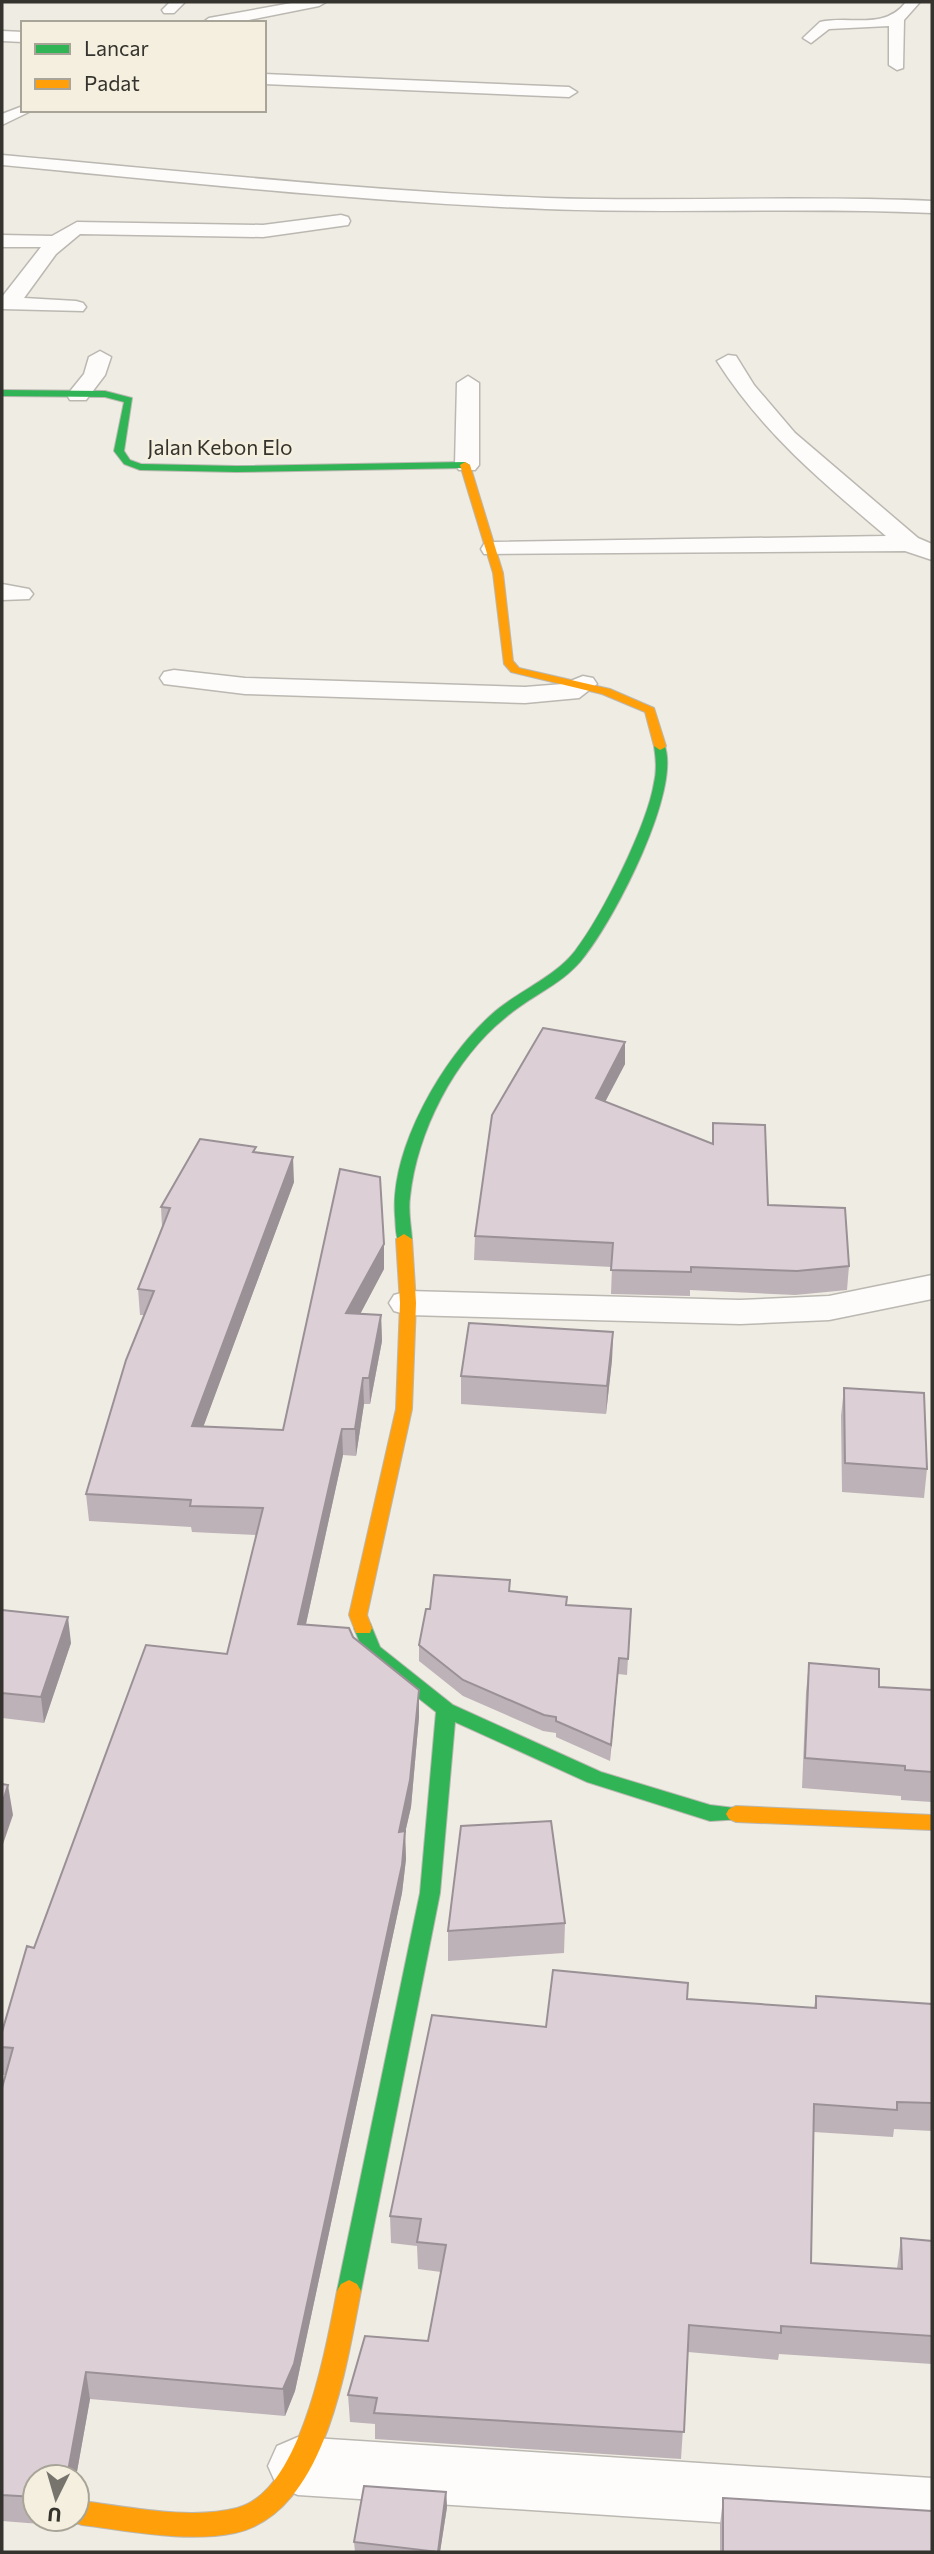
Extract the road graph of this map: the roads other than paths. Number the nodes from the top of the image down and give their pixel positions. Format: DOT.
graph roads {
  1 [pos="320,2"];
  2 [pos="877,7"];
  3 [pos="910,11"];
  4 [pos="220,21"];
  5 [pos="2,36"];
  6 [pos="21,37"];
  7 [pos="811,37"];
  8 [pos="897,65"];
  9 [pos="266,79"];
  10 [pos="569,92"];
  11 [pos="21,112"];
  12 [pos="2,120"];
  13 [pos="2,160"];
  14 [pos="50,164"];
  15 [pos="58,185"];
  16 [pos="932,207"];
  17 [pos="341,221"];
  18 [pos="2,241"];
  19 [pos="59,242"];
  20 [pos="6,303"];
  21 [pos="76,307"];
  22 [pos="100,357"];
  23 [pos="728,361"];
  24 [pos="467,383"];
  25 [pos="2,393"];
  26 [pos="78,395"];
  27 [pos="467,465"];
  28 [pos="909,543"];
  29 [pos="493,549"];
  30 [pos="932,553"];
  31 [pos="174,678"];
  32 [pos="583,684"];
  33 [pos="932,1287"];
  34 [pos="408,1303"];
  35 [pos="446,1710"];
  36 [pos="932,1823"];
  37 [pos="298,2466"];
  38 [pos="932,2507"];
  39 [pos="91,2514"];
  1 -- 4 [label="street"];
  2 -- 3 [label="street"];
  3 -- 7 [label="street"];
  3 -- 8 [label="street"];
  5 -- 6 [label="street"];
  9 -- 10 [label="street"];
  11 -- 12 [label="street"];
  13 -- 14 [label="street"];
  14 -- 15 [label="street"];
  14 -- 16 [label="street"];
  17 -- 19 [label="street"];
  18 -- 19 [label="street"];
  19 -- 20 [label="street"];
  20 -- 21 [label="street"];
  22 -- 26 [label="street"];
  23 -- 28 [label="street"];
  24 -- 27 [label="street"];
  25 -- 26 [label="street, Jalan Kebon Elo"];
  26 -- 27 [label="street, Jalan Kebon Elo"];
  27 -- 29 [label="street"];
  28 -- 29 [label="street"];
  28 -- 30 [label="street"];
  29 -- 32 [label="street"];
  31 -- 32 [label="street"];
  32 -- 34 [label="street"];
  33 -- 34 [label="street"];
  34 -- 35 [label="street"];
  35 -- 36 [label="street"];
  35 -- 37 [label="street"];
  37 -- 38 [label="street"];
  37 -- 39 [label="street"];
}
